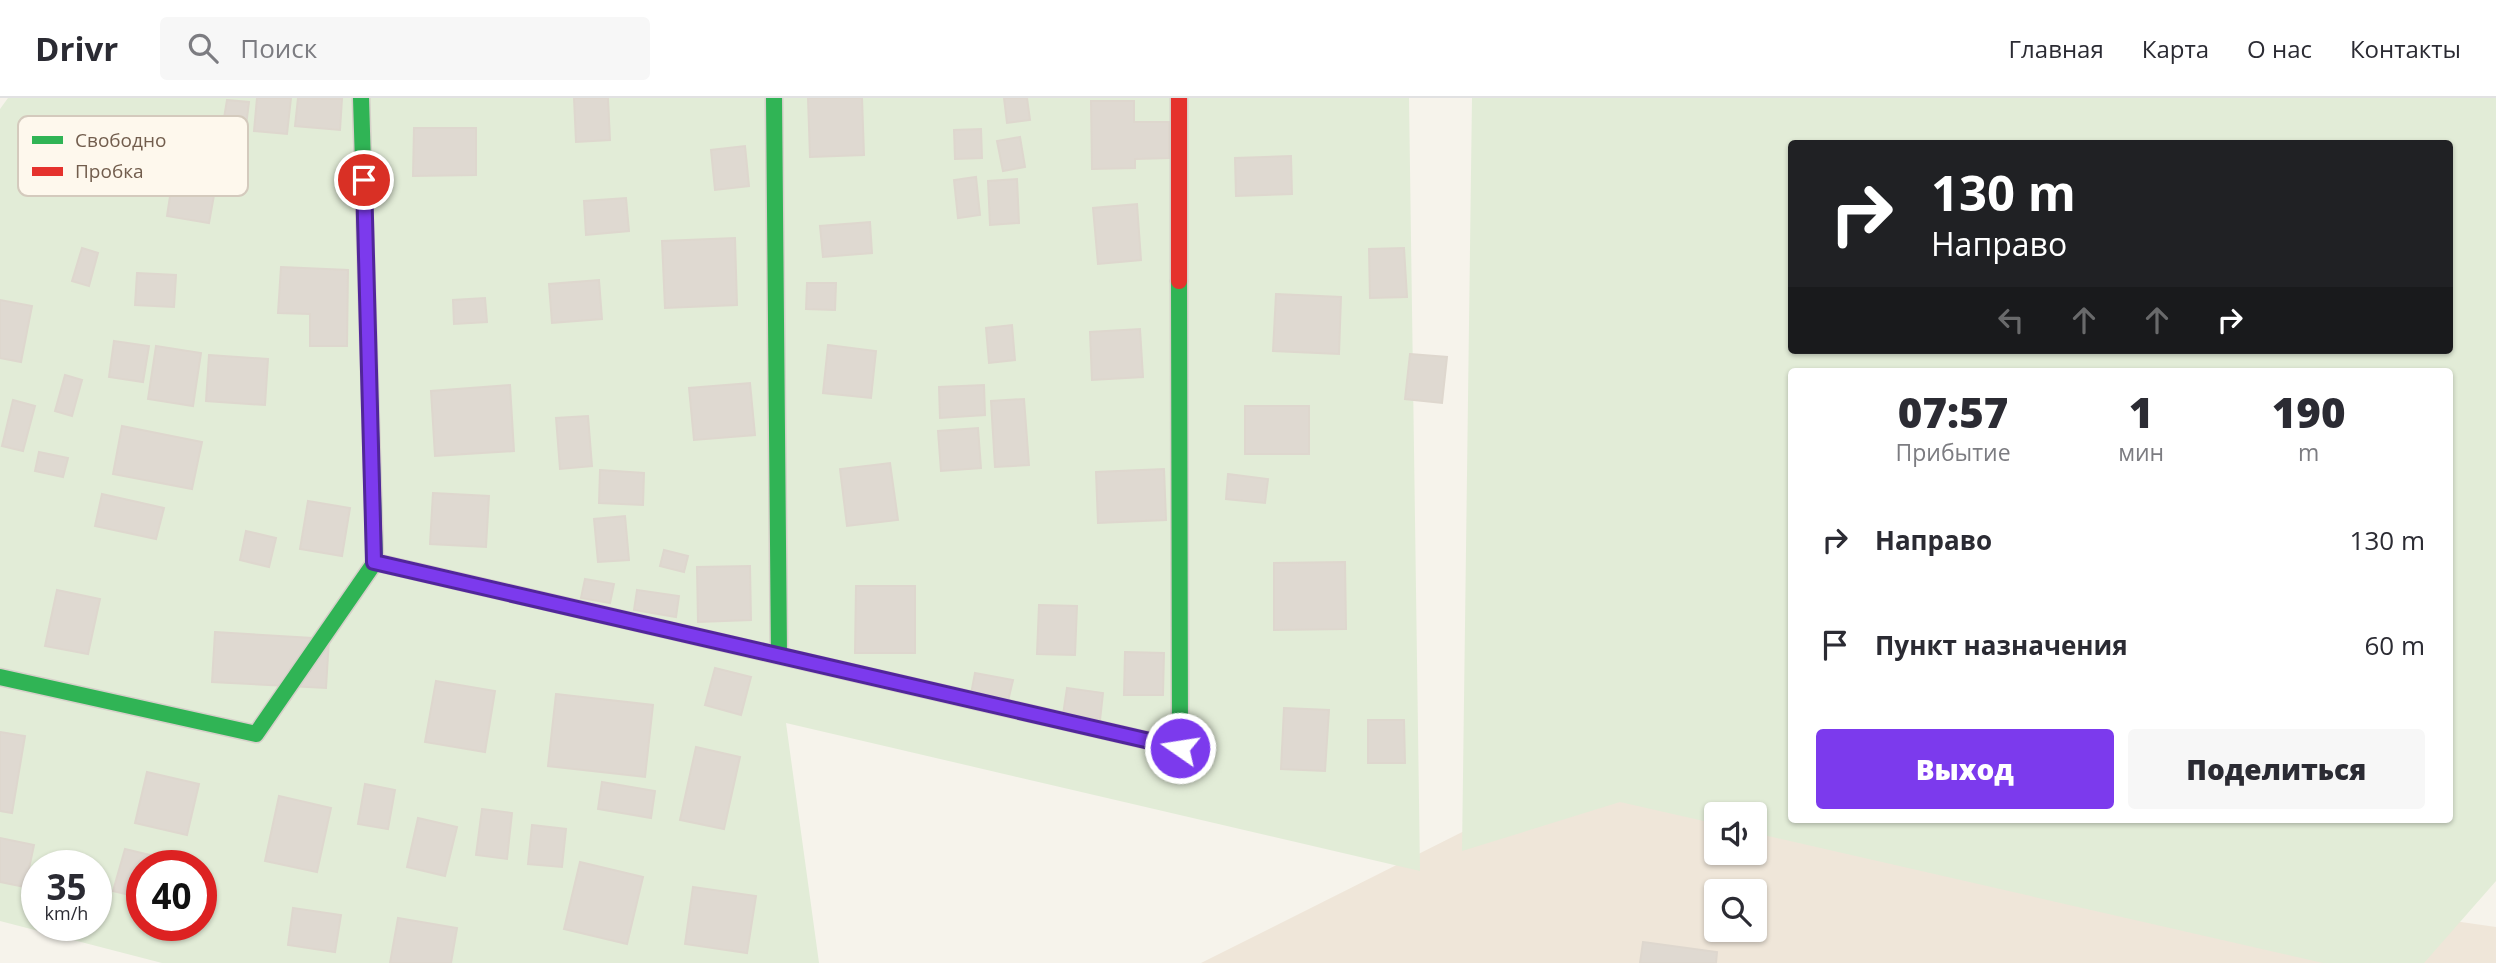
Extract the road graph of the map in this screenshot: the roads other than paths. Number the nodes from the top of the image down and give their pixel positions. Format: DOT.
graph roads {
  1 [pos="361,98"];
  2 [pos="774,98"];
  3 [pos="1180,98"];
  4 [pos="374,562"];
  5 [pos="779,655"];
  6 [pos="0,677"];
  1 -- 4 [label="street"];
  2 -- 5 [label="street"];
  3 -- 5 [label="street"];
  4 -- 5 [label="street"];
  4 -- 6 [label="street"];
}
